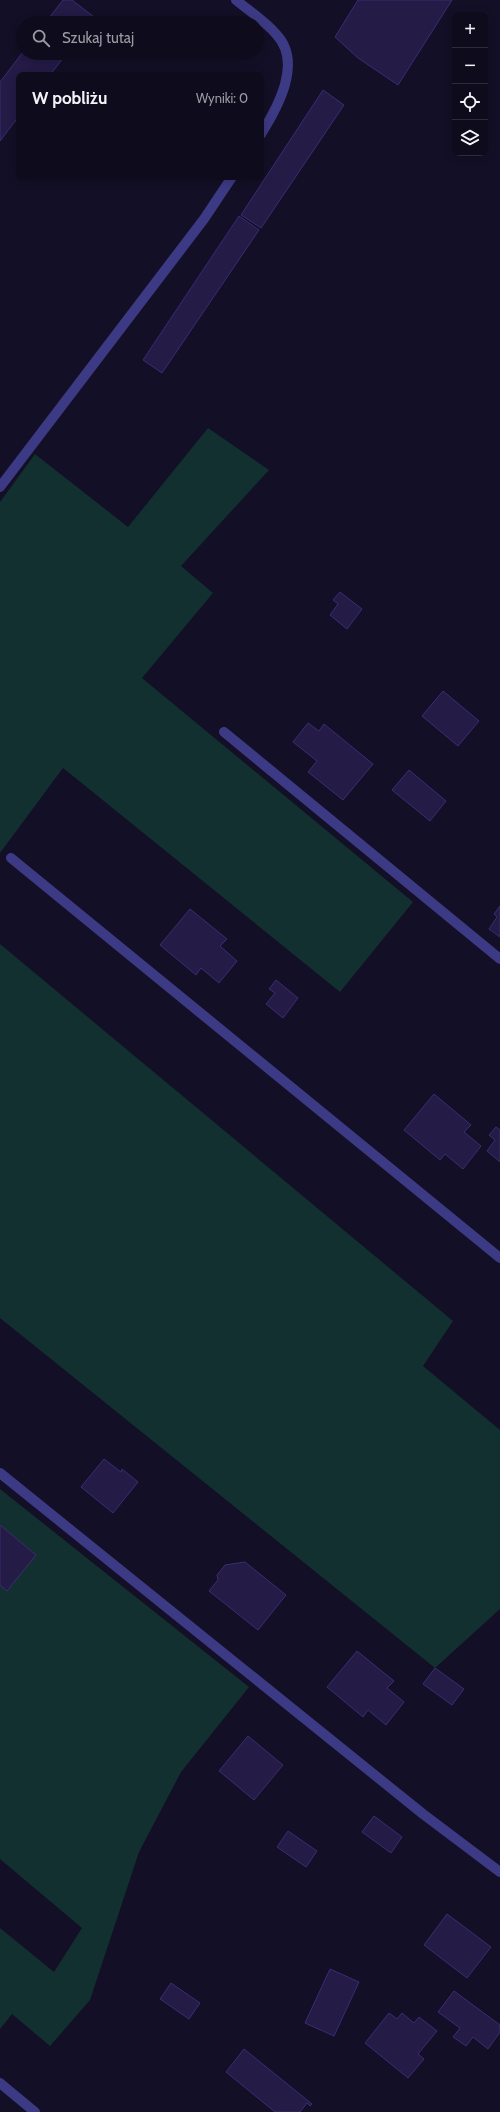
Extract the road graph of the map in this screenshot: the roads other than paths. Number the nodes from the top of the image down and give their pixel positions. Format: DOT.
graph roads {
  1 [pos="236,0"];
  2 [pos="255,16"];
  3 [pos="264,23"];
  4 [pos="264,129"];
  5 [pos="230,180"];
  6 [pos="0,487"];
  7 [pos="224,732"];
  8 [pos="11,858"];
  9 [pos="500,959"];
  10 [pos="500,1258"];
  11 [pos="0,1473"];
  12 [pos="500,1872"];
  13 [pos="0,2083"];
  14 [pos="35,2112"];
  1 -- 2 [label="lane"];
  3 -- 4 [label="lane"];
  5 -- 6 [label="lane"];
  7 -- 9 [label="lane"];
  8 -- 10 [label="lane"];
  11 -- 12 [label="lane"];
  13 -- 14 [label="lane"];
}
